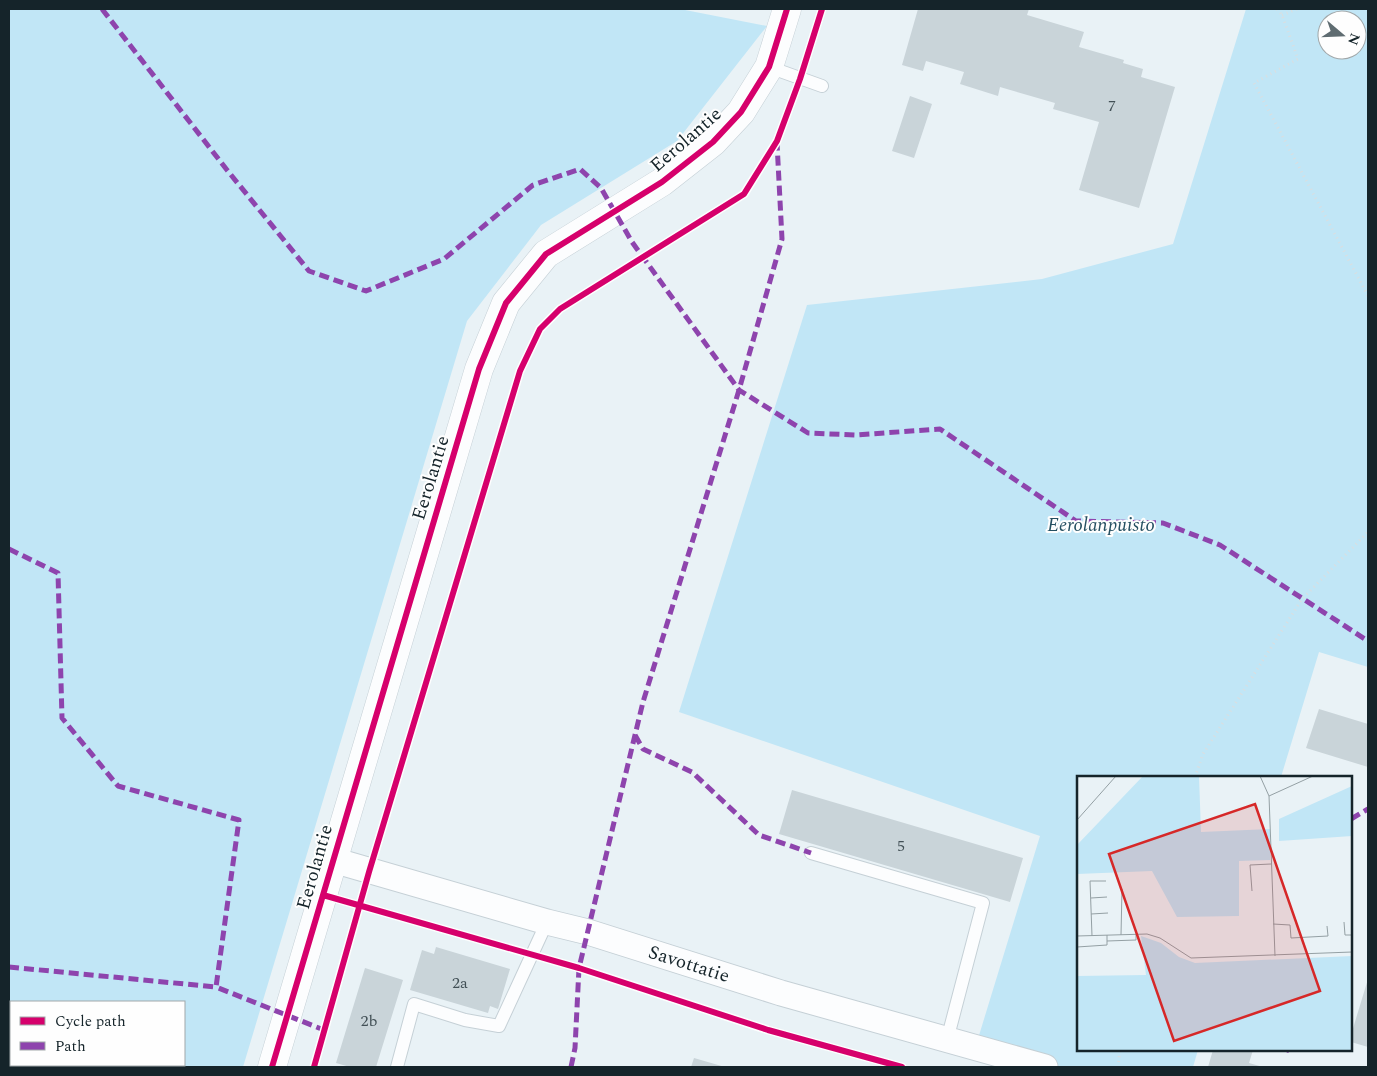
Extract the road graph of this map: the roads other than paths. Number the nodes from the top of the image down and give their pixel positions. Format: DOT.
graph roads {
  1 [pos="787,9"];
  2 [pos="769,67"];
  3 [pos="822,86"];
  4 [pos="811,853"];
  5 [pos="333,860"];
  6 [pos="547,922"];
  7 [pos="947,1040"];
  8 [pos="272,1067"];
  9 [pos="396,1067"];
  10 [pos="1045,1067"];
  1 -- 2 [label="street, Eerolantie"];
  2 -- 3 [label="lane"];
  2 -- 5 [label="street, Eerolantie"];
  4 -- 7 [label="lane"];
  5 -- 6 [label="street, Savottatie"];
  5 -- 8 [label="street, Eerolantie"];
  6 -- 7 [label="street, Savottatie"];
  6 -- 9 [label="lane"];
  7 -- 10 [label="street, Savottatie"];
}
